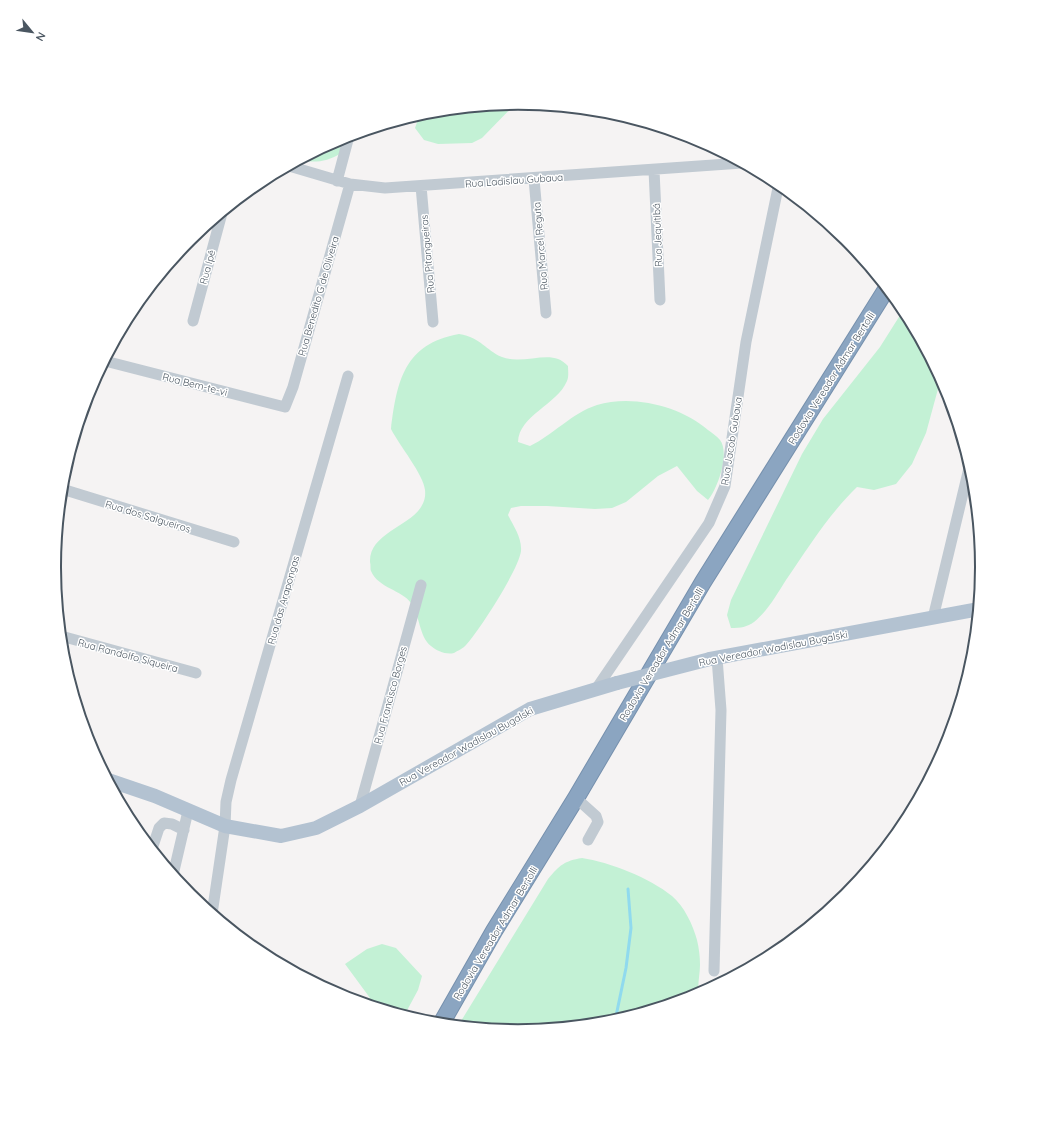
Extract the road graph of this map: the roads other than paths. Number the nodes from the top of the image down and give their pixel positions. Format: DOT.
graph roads {
  1 [pos="347,143"];
  2 [pos="733,164"];
  3 [pos="295,168"];
  4 [pos="654,170"];
  5 [pos="534,179"];
  6 [pos="336,181"];
  7 [pos="350,184"];
  8 [pos="421,186"];
  9 [pos="777,190"];
  10 [pos="220,222"];
  11 [pos="884,293"];
  12 [pos="660,300"];
  13 [pos="546,313"];
  14 [pos="193,322"];
  15 [pos="433,322"];
  16 [pos="110,362"];
  17 [pos="348,376"];
  18 [pos="284,408"];
  19 [pos="967,477"];
  20 [pos="68,491"];
  21 [pos="234,542"];
  22 [pos="421,584"];
  23 [pos="974,610"];
  24 [pos="933,618"];
  25 [pos="67,638"];
  26 [pos="713,659"];
  27 [pos="196,673"];
  28 [pos="596,688"];
  29 [pos="114,782"];
  30 [pos="576,798"];
  31 [pos="360,806"];
  32 [pos="188,811"];
  33 [pos="225,826"];
  34 [pos="184,830"];
  35 [pos="588,840"];
  36 [pos="154,843"];
  37 [pos="174,868"];
  38 [pos="213,907"];
  39 [pos="714,971"];
  40 [pos="444,1019"];
  1 -- 6 [label="street"];
  2 -- 4 [label="street, Rua Ladislau Gubaua"];
  3 -- 6 [label="street, Rua Ladislau Gubaua"];
  4 -- 5 [label="street, Rua Ladislau Gubaua"];
  4 -- 12 [label="street, Rua Jequitibá"];
  5 -- 8 [label="street, Rua Ladislau Gubaua"];
  5 -- 13 [label="street, Rua Marcel Reguta"];
  6 -- 7 [label="street, Rua Ladislau Gubaua"];
  7 -- 8 [label="street, Rua Ladislau Gubaua"];
  7 -- 18 [label="street, Rua Benedito G de Oliveira"];
  8 -- 15 [label="street, Rua Pitangueiras"];
  9 -- 28 [label="street, Rua Jacob Gubaua"];
  10 -- 14 [label="street, Rua Ipê"];
  11 -- 30 [label="highway, Rodovia Vereador Admar Bertolli"];
  16 -- 18 [label="street, Rua Bem-te-vi"];
  17 -- 33 [label="street, Rua das Arapongas"];
  19 -- 24 [label="street"];
  20 -- 21 [label="street, Rua dos Salgueiros"];
  22 -- 31 [label="street, Rua Francisco Borges"];
  23 -- 24 [label="main road, Rua Vereador Wadislau Bugalski"];
  24 -- 26 [label="main road, Rua Vereador Wadislau Bugalski"];
  25 -- 27 [label="street, Rua Randolfo Siqueira"];
  26 -- 28 [label="main road, Rua Vereador Wadislau Bugalski, bridge"];
  26 -- 39 [label="street"];
  28 -- 31 [label="main road, Rua Vereador Wadislau Bugalski"];
  29 -- 32 [label="main road, Rua Vereador Wadislau Bugalski"];
  30 -- 35 [label="street"];
  30 -- 40 [label="highway, Rodovia Vereador Admar Bertolli"];
  31 -- 33 [label="main road, Rua Vereador Wadislau Bugalski"];
  32 -- 33 [label="main road, Rua Vereador Wadislau Bugalski"];
  32 -- 34 [label="street"];
  33 -- 38 [label="street, Rua das Arapongas"];
  34 -- 36 [label="street"];
  34 -- 37 [label="street"];
}
